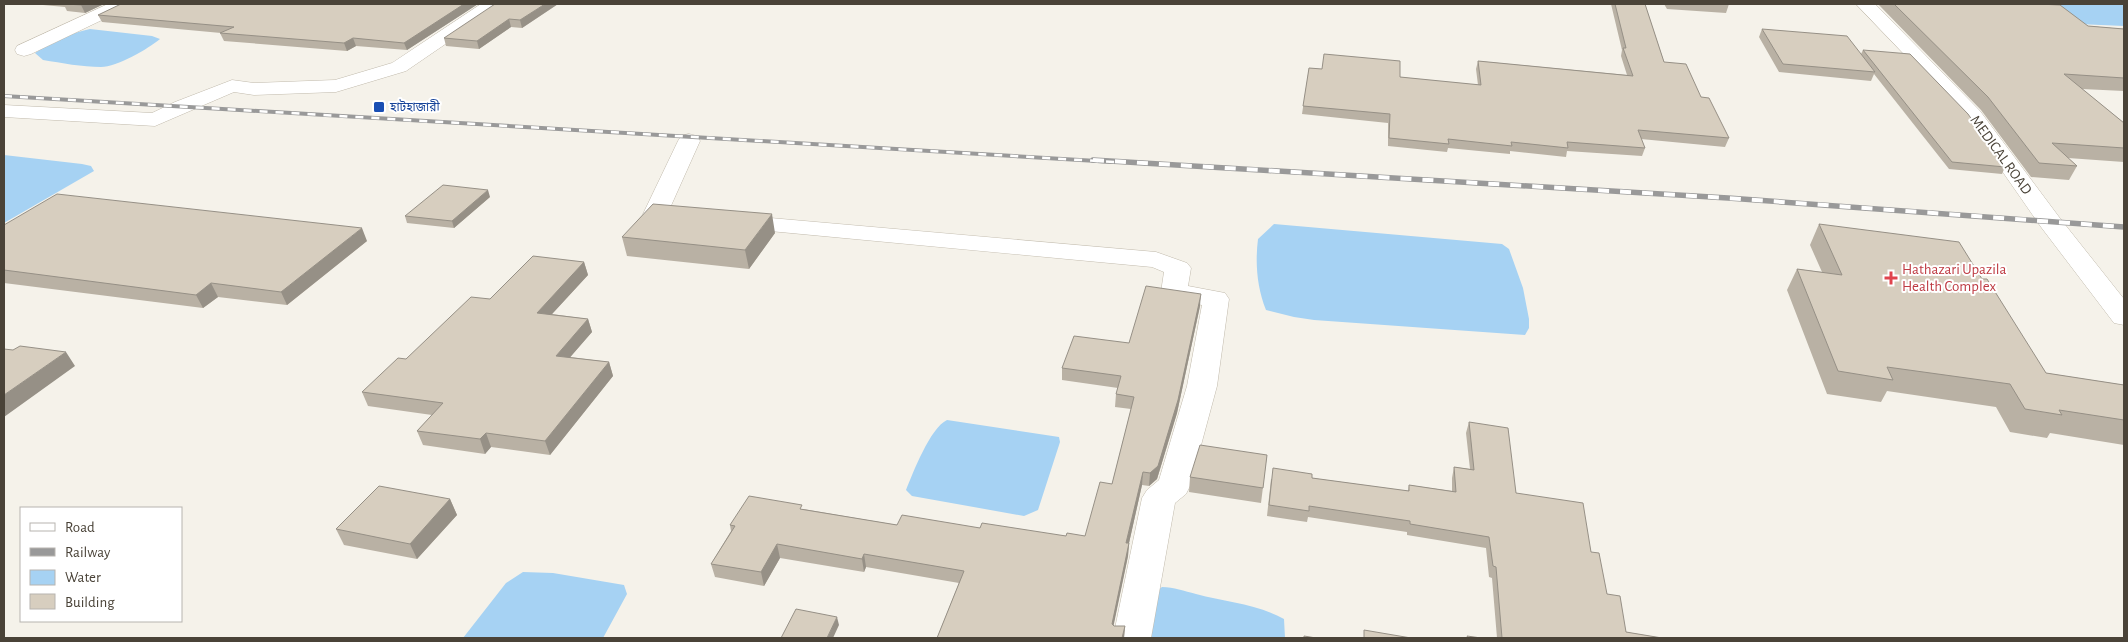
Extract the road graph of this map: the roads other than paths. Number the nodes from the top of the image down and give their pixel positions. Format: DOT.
graph roads {
  1 [pos="121,4"];
  2 [pos="492,4"];
  3 [pos="1865,4"];
  4 [pos="24,50"];
  5 [pos="4,111"];
  6 [pos="689,141"];
  7 [pos="2124,318"];
  8 [pos="1132,638"];
  1 -- 4 [label="street"];
  2 -- 5 [label="street"];
  3 -- 7 [label="street, MEDICAL ROAD"];
  6 -- 8 [label="street"];
}
